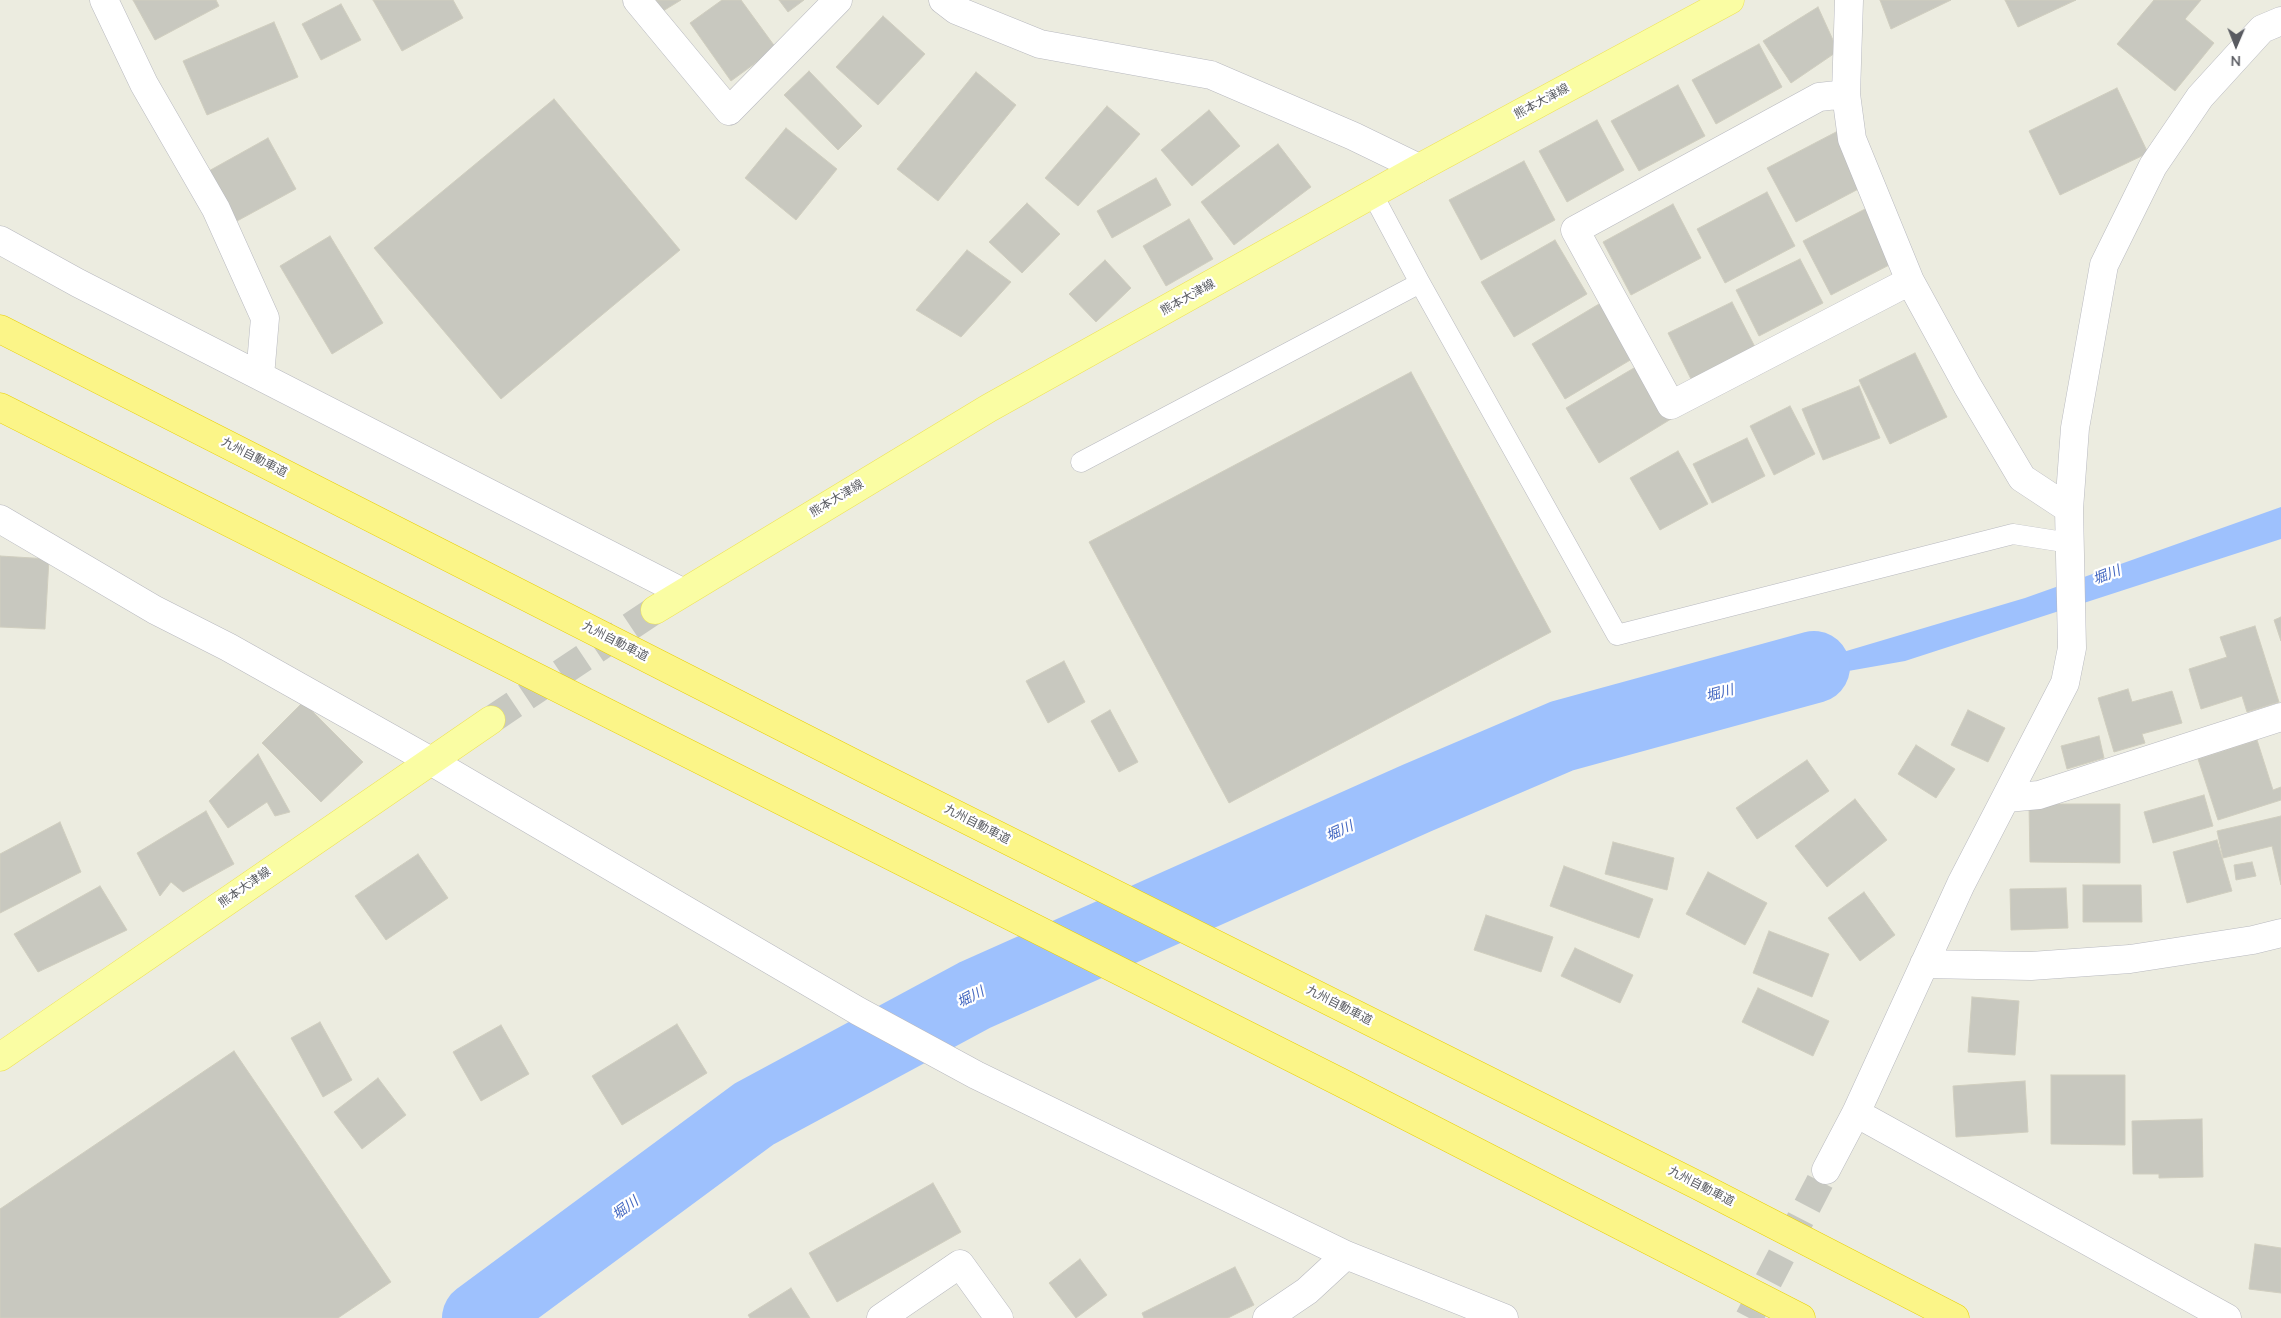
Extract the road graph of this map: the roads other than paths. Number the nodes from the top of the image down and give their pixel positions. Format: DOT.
graph roads {
  1 [pos="104,0"];
  2 [pos="636,0"];
  3 [pos="838,0"];
  4 [pos="943,0"];
  5 [pos="1730,0"];
  6 [pos="1849,0"];
  7 [pos="2281,21"];
  8 [pos="1846,94"];
  9 [pos="1420,168"];
  10 [pos="1373,195"];
  11 [pos="0,240"];
  12 [pos="1910,281"];
  13 [pos="1420,283"];
  14 [pos="0,329"];
  15 [pos="260,376"];
  16 [pos="0,407"];
  17 [pos="1081,462"];
  18 [pos="2069,508"];
  19 [pos="0,518"];
  20 [pos="2070,554"];
  21 [pos="682,592"];
  22 [pos="655,610"];
  23 [pos="2281,717"];
  24 [pos="491,720"];
  25 [pos="430,760"];
  26 [pos="2007,798"];
  27 [pos="2281,933"];
  28 [pos="1924,964"];
  29 [pos="0,1057"];
  30 [pos="1856,1113"];
  31 [pos="1826,1170"];
  32 [pos="1346,1254"];
  33 [pos="882,1318"];
  34 [pos="999,1318"];
  35 [pos="1267,1318"];
  36 [pos="1504,1318"];
  37 [pos="1801,1318"];
  38 [pos="1955,1318"];
  39 [pos="2227,1318"];
  1 -- 15 [label="street"];
  2 -- 3 [label="street"];
  4 -- 9 [label="street"];
  5 -- 9 [label="main road, 熊本大津線"];
  6 -- 8 [label="street"];
  7 -- 18 [label="street"];
  8 -- 12 [label="street"];
  8 -- 12 [label="street"];
  9 -- 10 [label="main road, 熊本大津線"];
  10 -- 13 [label="lane"];
  10 -- 21 [label="main road, 熊本大津線"];
  11 -- 15 [label="street"];
  12 -- 18 [label="street"];
  13 -- 17 [label="lane"];
  13 -- 20 [label="lane"];
  14 -- 38 [label="highway, 九州自動車道"];
  15 -- 21 [label="street"];
  16 -- 37 [label="highway"];
  18 -- 20 [label="street"];
  19 -- 25 [label="street"];
  20 -- 26 [label="street"];
  21 -- 22 [label="main road, 熊本大津線"];
  23 -- 26 [label="street"];
  24 -- 25 [label="main road, 熊本大津線"];
  25 -- 29 [label="main road, 熊本大津線"];
  25 -- 32 [label="street"];
  26 -- 28 [label="street"];
  27 -- 28 [label="street"];
  28 -- 30 [label="street"];
  30 -- 31 [label="street"];
  30 -- 39 [label="street"];
  32 -- 35 [label="street"];
  32 -- 36 [label="street"];
  33 -- 34 [label="street"];
}
